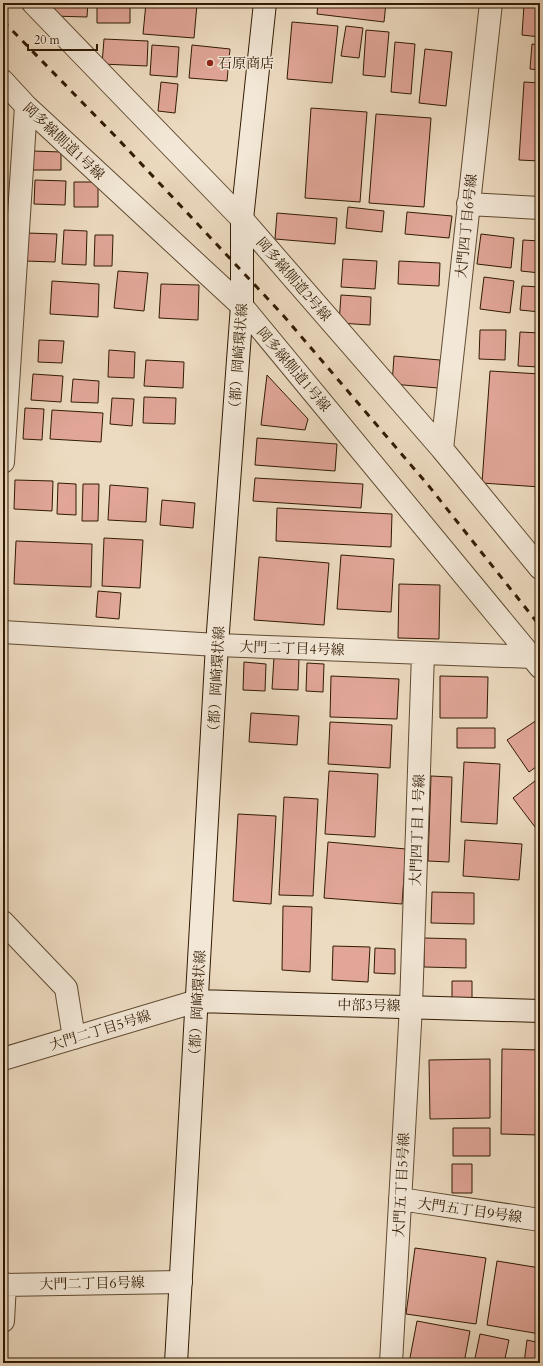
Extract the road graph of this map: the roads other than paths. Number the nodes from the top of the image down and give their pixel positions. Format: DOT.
graph roads {
  1 [pos="33,3"];
  2 [pos="265,3"];
  3 [pos="491,3"];
  4 [pos="12,93"];
  5 [pos="468,204"];
  6 [pos="540,208"];
  7 [pos="242,219"];
  8 [pos="8,290"];
  9 [pos="242,306"];
  10 [pos="442,449"];
  11 [pos="3,460"];
  12 [pos="540,568"];
  13 [pos="3,632"];
  14 [pos="218,645"];
  15 [pos="423,653"];
  16 [pos="536,662"];
  17 [pos="3,922"];
  18 [pos="197,1001"];
  19 [pos="411,1006"];
  20 [pos="540,1011"];
  21 [pos="74,1038"];
  22 [pos="3,1058"];
  23 [pos="400,1199"];
  24 [pos="540,1220"];
  25 [pos="181,1282"];
  26 [pos="4,1284"];
  27 [pos="3,1321"];
  28 [pos="176,1363"];
  29 [pos="391,1363"];
  1 -- 7 [label="street, 岡多線側道2号線"];
  2 -- 7 [label="street, （都）岡崎環状線"];
  3 -- 5 [label="street, 大門四丁目6号線"];
  4 -- 8 [label="street"];
  4 -- 9 [label="street, 岡多線側道1号線"];
  5 -- 6 [label="street"];
  5 -- 10 [label="street, 大門四丁目6号線"];
  7 -- 9 [label="street, （都）岡崎環状線"];
  7 -- 10 [label="street, 岡多線側道2号線"];
  8 -- 11 [label="street"];
  9 -- 14 [label="street, （都）岡崎環状線"];
  9 -- 16 [label="street, 岡多線側道1号線"];
  10 -- 12 [label="street, 岡多線側道2号線"];
  13 -- 14 [label="street, 大門二丁目4号線"];
  14 -- 15 [label="street, 大門二丁目4号線"];
  14 -- 18 [label="street, （都）岡崎環状線"];
  15 -- 16 [label="street, 大門二丁目4号線"];
  15 -- 19 [label="street, 大門四丁目１号線"];
  17 -- 21 [label="street"];
  18 -- 19 [label="street, 中部3号線"];
  18 -- 21 [label="street, 大門二丁目5号線"];
  18 -- 25 [label="street, （都）岡崎環状線"];
  19 -- 20 [label="street, 中部3号線"];
  19 -- 23 [label="street, 大門五丁目5号線"];
  21 -- 22 [label="street, 大門二丁目5号線"];
  23 -- 24 [label="street, 大門五丁目9号線"];
  23 -- 29 [label="street, 大門五丁目5号線"];
  25 -- 26 [label="street, 大門二丁目6号線"];
  25 -- 28 [label="street, （都）岡崎環状線"];
  26 -- 27 [label="street"];
}
